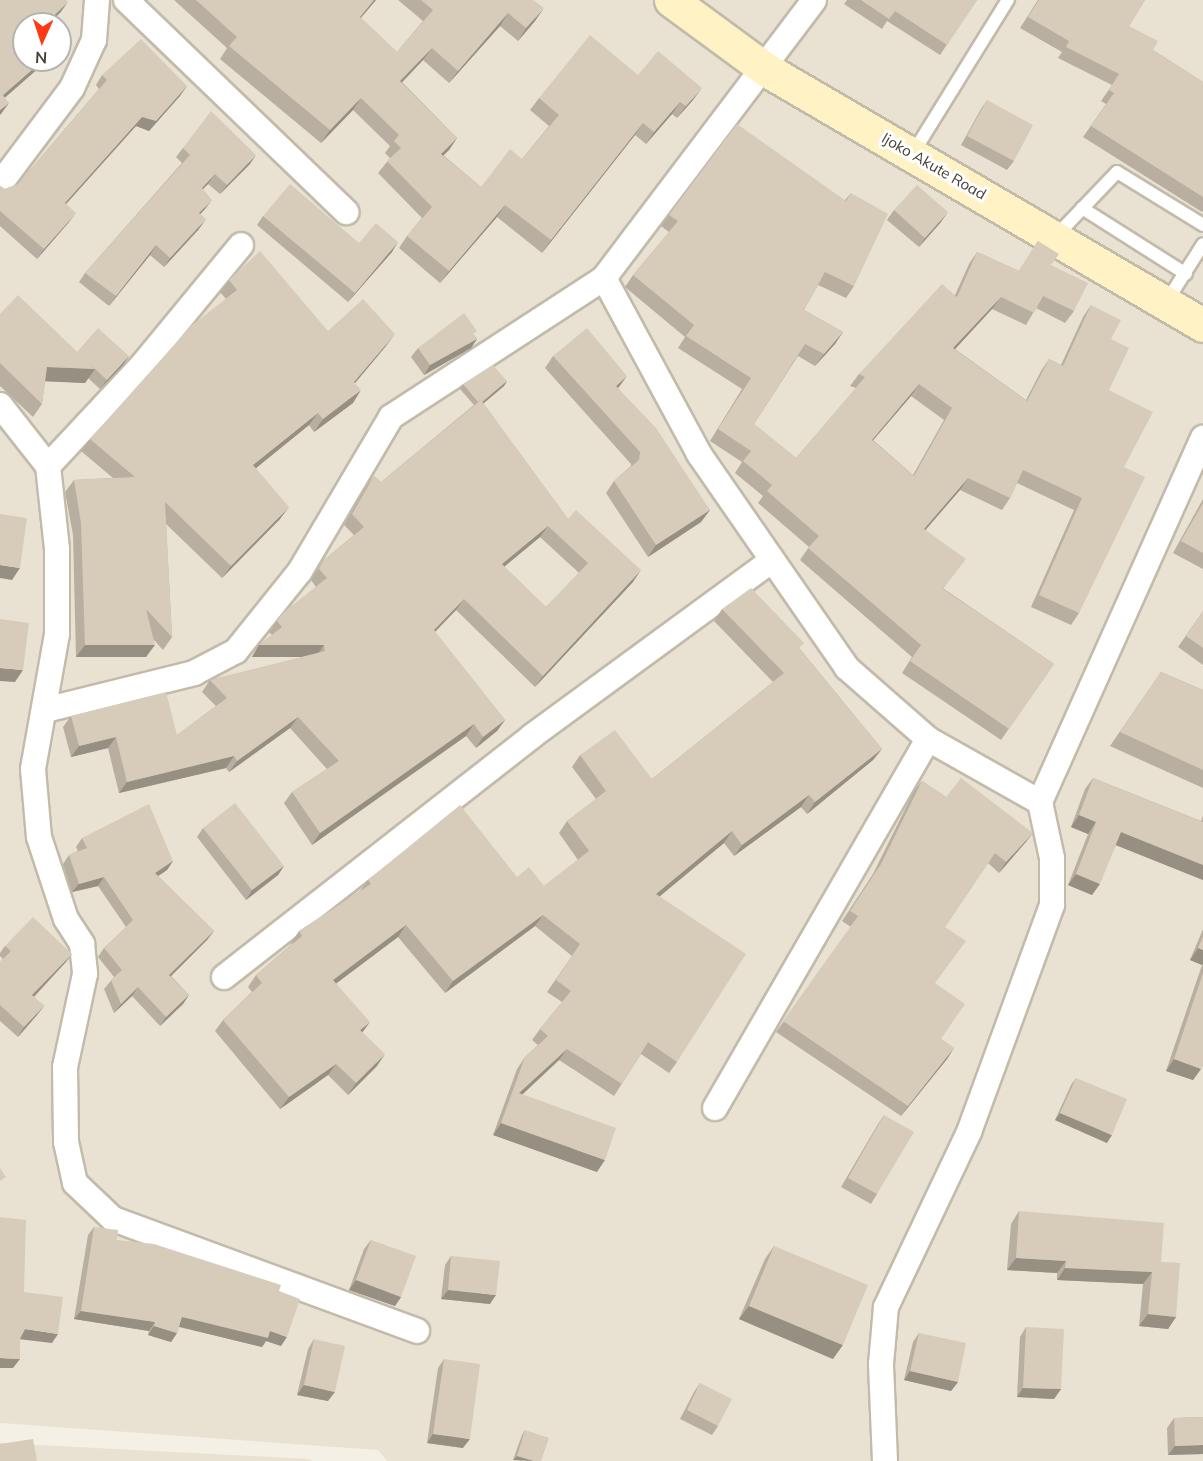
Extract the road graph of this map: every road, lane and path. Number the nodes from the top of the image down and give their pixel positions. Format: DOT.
graph roads {
  1 [pos="97,0"];
  2 [pos="126,0"];
  3 [pos="670,0"];
  4 [pos="814,0"];
  5 [pos="1008,0"];
  6 [pos="765,69"];
  7 [pos="912,154"];
  8 [pos="0,184"];
  9 [pos="1082,208"];
  10 [pos="345,212"];
  11 [pos="1203,225"];
  12 [pos="1056,236"];
  13 [pos="1203,244"];
  14 [pos="241,245"];
  15 [pos="1186,274"];
  16 [pos="604,278"];
  17 [pos="1166,303"];
  18 [pos="1203,325"];
  19 [pos="0,405"];
  20 [pos="1203,438"];
  21 [pos="48,466"];
  22 [pos="770,561"];
  23 [pos="45,710"];
  24 [pos="928,740"];
  25 [pos="1040,802"];
  26 [pos="224,977"];
  27 [pos="715,1108"];
  28 [pos="417,1331"];
  29 [pos="885,1461"];
  1 -- 8 [label="street"];
  2 -- 10 [label="street"];
  3 -- 6 [label="main road, Ijoko Akute Road"];
  4 -- 6 [label="street"];
  5 -- 7 [label="lane"];
  6 -- 7 [label="main road, Ijoko Akute Road"];
  6 -- 16 [label="street"];
  7 -- 12 [label="main road, Ijoko Akute Road"];
  9 -- 11 [label="lane"];
  9 -- 12 [label="lane"];
  9 -- 15 [label="lane"];
  12 -- 17 [label="main road, Ijoko Akute Road"];
  13 -- 15 [label="lane"];
  14 -- 21 [label="street"];
  15 -- 17 [label="lane"];
  16 -- 22 [label="street"];
  16 -- 23 [label="street"];
  17 -- 18 [label="main road, Ijoko Akute Road"];
  19 -- 21 [label="street"];
  20 -- 25 [label="street"];
  21 -- 23 [label="street"];
  22 -- 24 [label="street"];
  22 -- 26 [label="street"];
  23 -- 28 [label="street"];
  24 -- 25 [label="street"];
  24 -- 27 [label="street"];
  25 -- 29 [label="street"];
}
